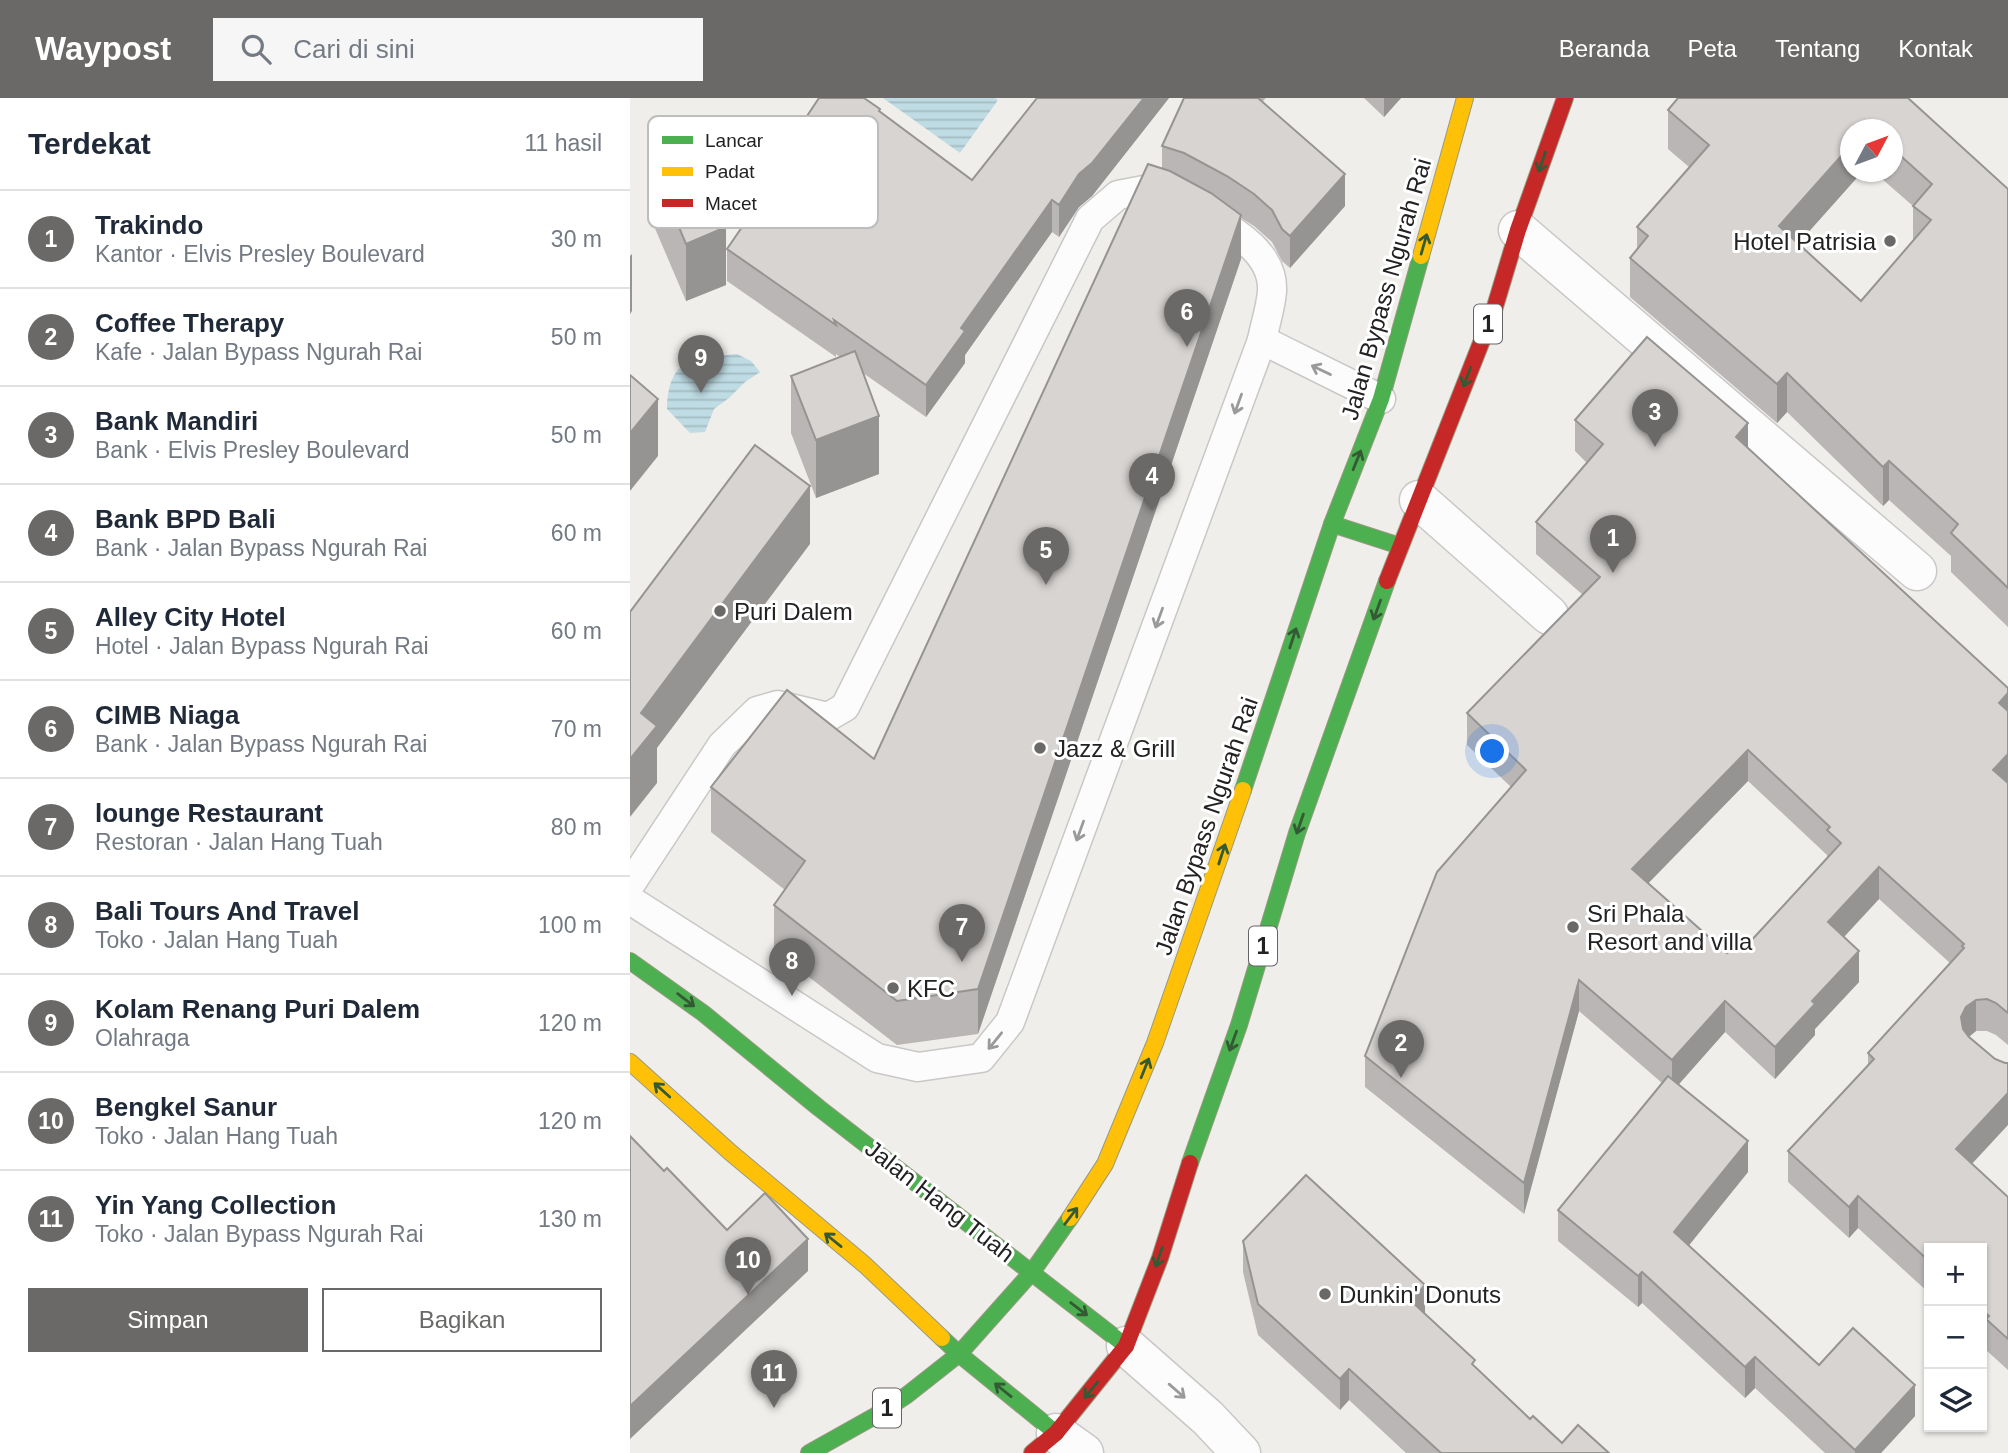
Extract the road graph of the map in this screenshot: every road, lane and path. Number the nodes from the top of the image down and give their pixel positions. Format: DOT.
graph roads {
  1 [pos="1465,98"];
  2 [pos="1565,98"];
  3 [pos="1518,230"];
  4 [pos="1262,340"];
  5 [pos="1381,399"];
  6 [pos="1419,500"];
  7 [pos="1332,524"];
  8 [pos="1400,546"];
  9 [pos="1917,571"];
  10 [pos="1549,615"];
  11 [pos="630,885"];
  12 [pos="630,900"];
  13 [pos="630,961"];
  14 [pos="630,1062"];
  15 [pos="1032,1272"];
  16 [pos="1126,1346"];
  17 [pos="959,1354"];
  18 [pos="1058,1446"];
  19 [pos="809,1453"];
  20 [pos="1241,1453"];
  5 -- 1 [label="main road, Jalan Bypass Ngurah Rai / 1, one-way"];
  2 -- 3 [label="main road, 1, one-way"];
  3 -- 6 [label="main road, 1, one-way"];
  3 -- 9 [label="street"];
  5 -- 4 [label="lane, one-way"];
  4 -- 11 [label="lane"];
  4 -- 12 [label="lane, one-way"];
  7 -- 5 [label="main road, Jalan Bypass Ngurah Rai / 1, one-way"];
  6 -- 8 [label="main road, 1"];
  6 -- 10 [label="street"];
  7 -- 8 [label="main road"];
  15 -- 7 [label="main road, Jalan Bypass Ngurah Rai / 1, one-way"];
  8 -- 16 [label="main road, 1, one-way"];
  13 -- 15 [label="main road, Jalan Hang Tuah, one-way"];
  17 -- 14 [label="main road, one-way"];
  15 -- 16 [label="main road, Jalan Hang Tuah, one-way"];
  15 -- 17 [label="main road, Jalan Bypass Ngurah Rai / 1"];
  16 -- 18 [label="main road, 1, one-way"];
  16 -- 20 [label="street, Jalan Hang Tuah, one-way"];
  18 -- 17 [label="main road, one-way"];
  17 -- 19 [label="main road, Jalan Bypass Ngurah Rai / 1"];
}
